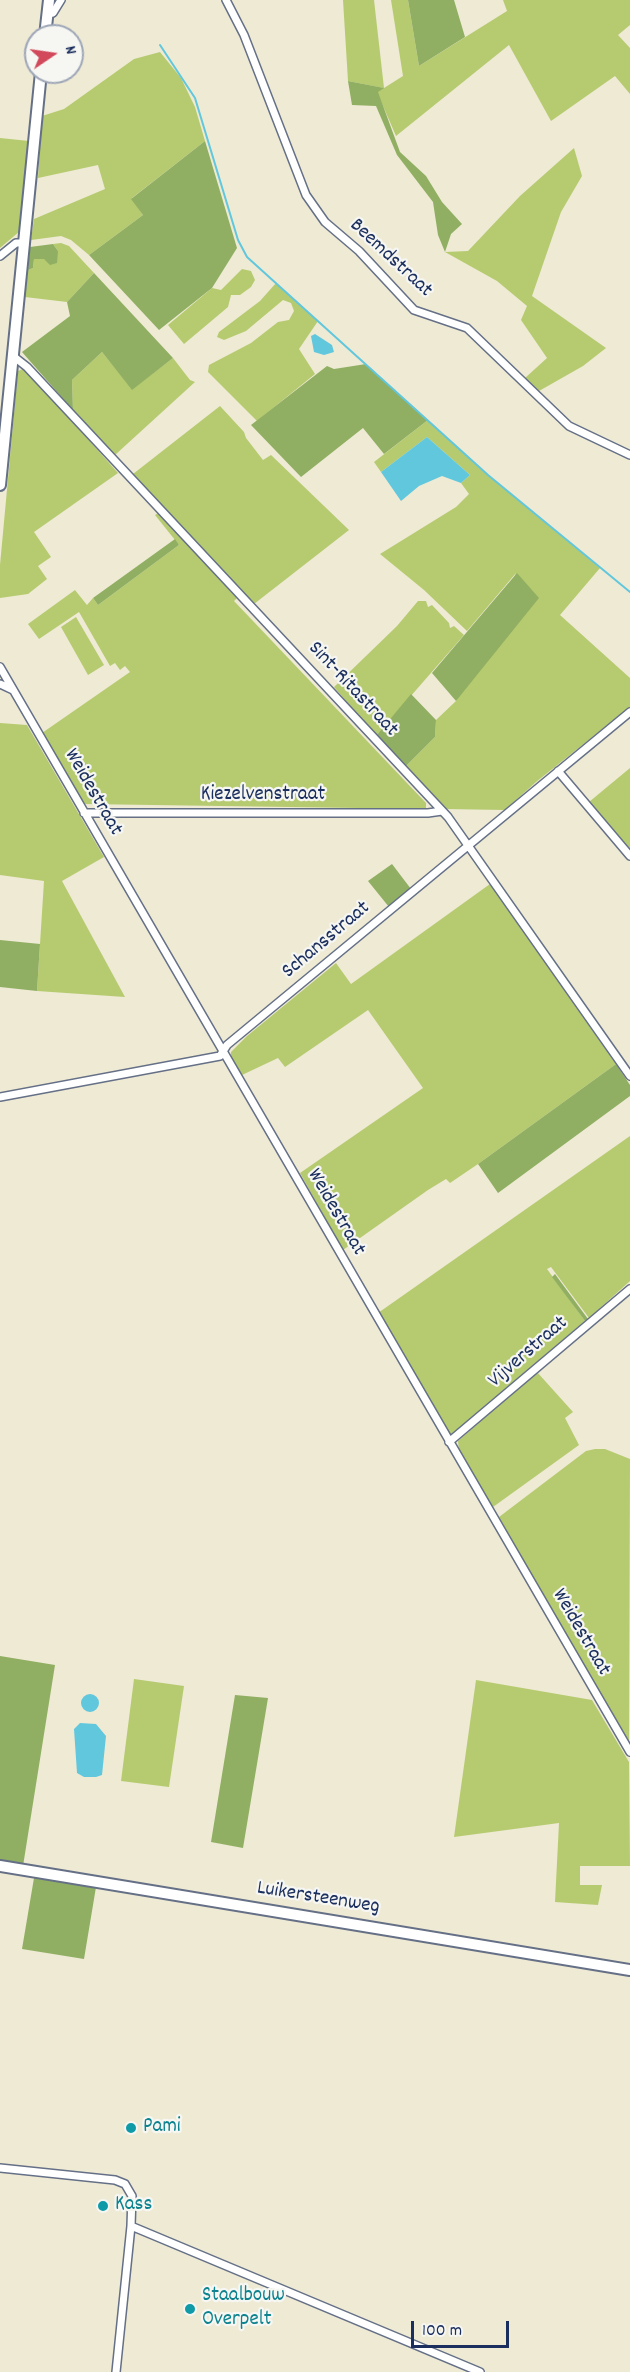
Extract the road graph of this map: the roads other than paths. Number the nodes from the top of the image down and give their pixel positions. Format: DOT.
graph roads {
  1 [pos="49,0"];
  2 [pos="61,0"];
  3 [pos="226,0"];
  4 [pos="47,14"];
  5 [pos="46,24"];
  6 [pos="40,84"];
  7 [pos="24,243"];
  8 [pos="0,256"];
  9 [pos="13,356"];
  10 [pos="630,455"];
  11 [pos="0,485"];
  12 [pos="0,667"];
  13 [pos="0,684"];
  14 [pos="13,690"];
  15 [pos="630,712"];
  16 [pos="558,771"];
  17 [pos="442,810"];
  18 [pos="84,813"];
  19 [pos="468,846"];
  20 [pos="630,856"];
  21 [pos="223,1051"];
  22 [pos="630,1076"];
  23 [pos="0,1097"];
  24 [pos="630,1289"];
  25 [pos="449,1442"];
  26 [pos="630,1752"];
  27 [pos="0,1866"];
  28 [pos="630,1970"];
  29 [pos="0,2168"];
  30 [pos="131,2226"];
  31 [pos="116,2372"];
  32 [pos="480,2372"];
  1 -- 4 [label="main road"];
  2 -- 4 [label="street"];
  3 -- 10 [label="street, Beemdstraat"];
  4 -- 5 [label="main road"];
  6 -- 7 [label="main road"];
  7 -- 8 [label="street"];
  7 -- 9 [label="main road"];
  9 -- 11 [label="main road"];
  9 -- 17 [label="street, Sint-Ritastraat"];
  12 -- 14 [label="street, Weidestraat"];
  13 -- 14 [label="street"];
  14 -- 18 [label="street, Weidestraat"];
  15 -- 16 [label="street, Schansstraat"];
  16 -- 19 [label="street, Schansstraat"];
  16 -- 20 [label="street"];
  17 -- 18 [label="street, Kiezelvenstraat"];
  17 -- 19 [label="street, Sint-Ritastraat"];
  18 -- 21 [label="street, Weidestraat"];
  19 -- 21 [label="street, Schansstraat"];
  19 -- 22 [label="street, Sint-Ritastraat"];
  21 -- 23 [label="street, Schansstraat"];
  21 -- 25 [label="street, Weidestraat"];
  24 -- 25 [label="street, Vijverstraat"];
  25 -- 26 [label="street, Weidestraat"];
  27 -- 28 [label="main road, Luikersteenweg"];
  29 -- 30 [label="street"];
  30 -- 31 [label="street"];
  30 -- 32 [label="street"];
}
